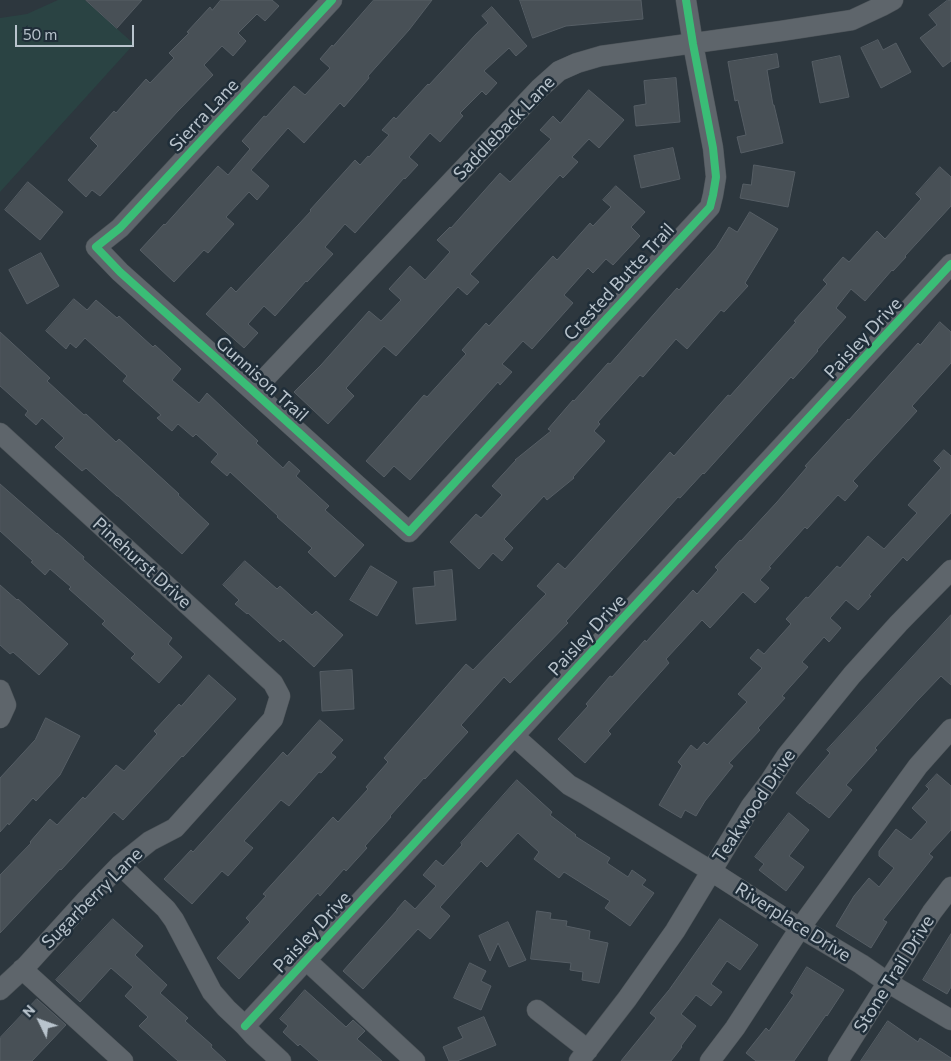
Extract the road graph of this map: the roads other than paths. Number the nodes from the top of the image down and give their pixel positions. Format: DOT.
graph roads {
  1 [pos="332,0"];
  2 [pos="686,0"];
  3 [pos="893,0"];
  4 [pos="692,44"];
  5 [pos="96,247"];
  6 [pos="951,264"];
  7 [pos="253,391"];
  8 [pos="0,433"];
  9 [pos="409,532"];
  10 [pos="951,570"];
  11 [pos="0,690"];
  12 [pos="280,696"];
  13 [pos="0,718"];
  14 [pos="951,729"];
  15 [pos="514,736"];
  16 [pos="120,865"];
  17 [pos="711,871"];
  18 [pos="951,887"];
  19 [pos="800,928"];
  20 [pos="306,960"];
  21 [pos="22,969"];
  22 [pos="887,982"];
  23 [pos="0,990"];
  24 [pos="537,1010"];
  25 [pos="951,1020"];
  26 [pos="245,1026"];
  27 [pos="584,1056"];
  28 [pos="123,1061"];
  29 [pos="281,1061"];
  30 [pos="415,1061"];
  31 [pos="710,1061"];
  32 [pos="838,1061"];
  1 -- 5 [label="street, Sierra Lane"];
  2 -- 4 [label="street, Crested Butte Trail"];
  3 -- 4 [label="street, Saddleback Lane"];
  4 -- 7 [label="street, Saddleback Lane"];
  4 -- 9 [label="street, Crested Butte Trail"];
  5 -- 7 [label="street, Gunnison Trail"];
  6 -- 15 [label="street, Paisley Drive"];
  7 -- 9 [label="street, Gunnison Trail"];
  8 -- 12 [label="street, Pinehurst Drive"];
  10 -- 17 [label="street, Teakwood Drive"];
  11 -- 13 [label="street"];
  12 -- 16 [label="street, Sugarberry Lane"];
  14 -- 19 [label="street"];
  15 -- 17 [label="street, Riverplace Drive"];
  15 -- 20 [label="street, Paisley Drive"];
  16 -- 21 [label="street, Sugarberry Lane"];
  16 -- 26 [label="street"];
  17 -- 19 [label="street, Riverplace Drive"];
  17 -- 27 [label="street, Teakwood Drive"];
  18 -- 22 [label="street, Stone Trail Drive"];
  19 -- 22 [label="street, Riverplace Drive"];
  19 -- 31 [label="street"];
  20 -- 26 [label="street, Paisley Drive"];
  20 -- 30 [label="street"];
  21 -- 23 [label="street, Sugarberry Lane"];
  21 -- 28 [label="street"];
  22 -- 25 [label="street, Riverplace Drive"];
  22 -- 32 [label="street, Stone Trail Drive"];
  24 -- 27 [label="street"];
  26 -- 29 [label="street"];
}
